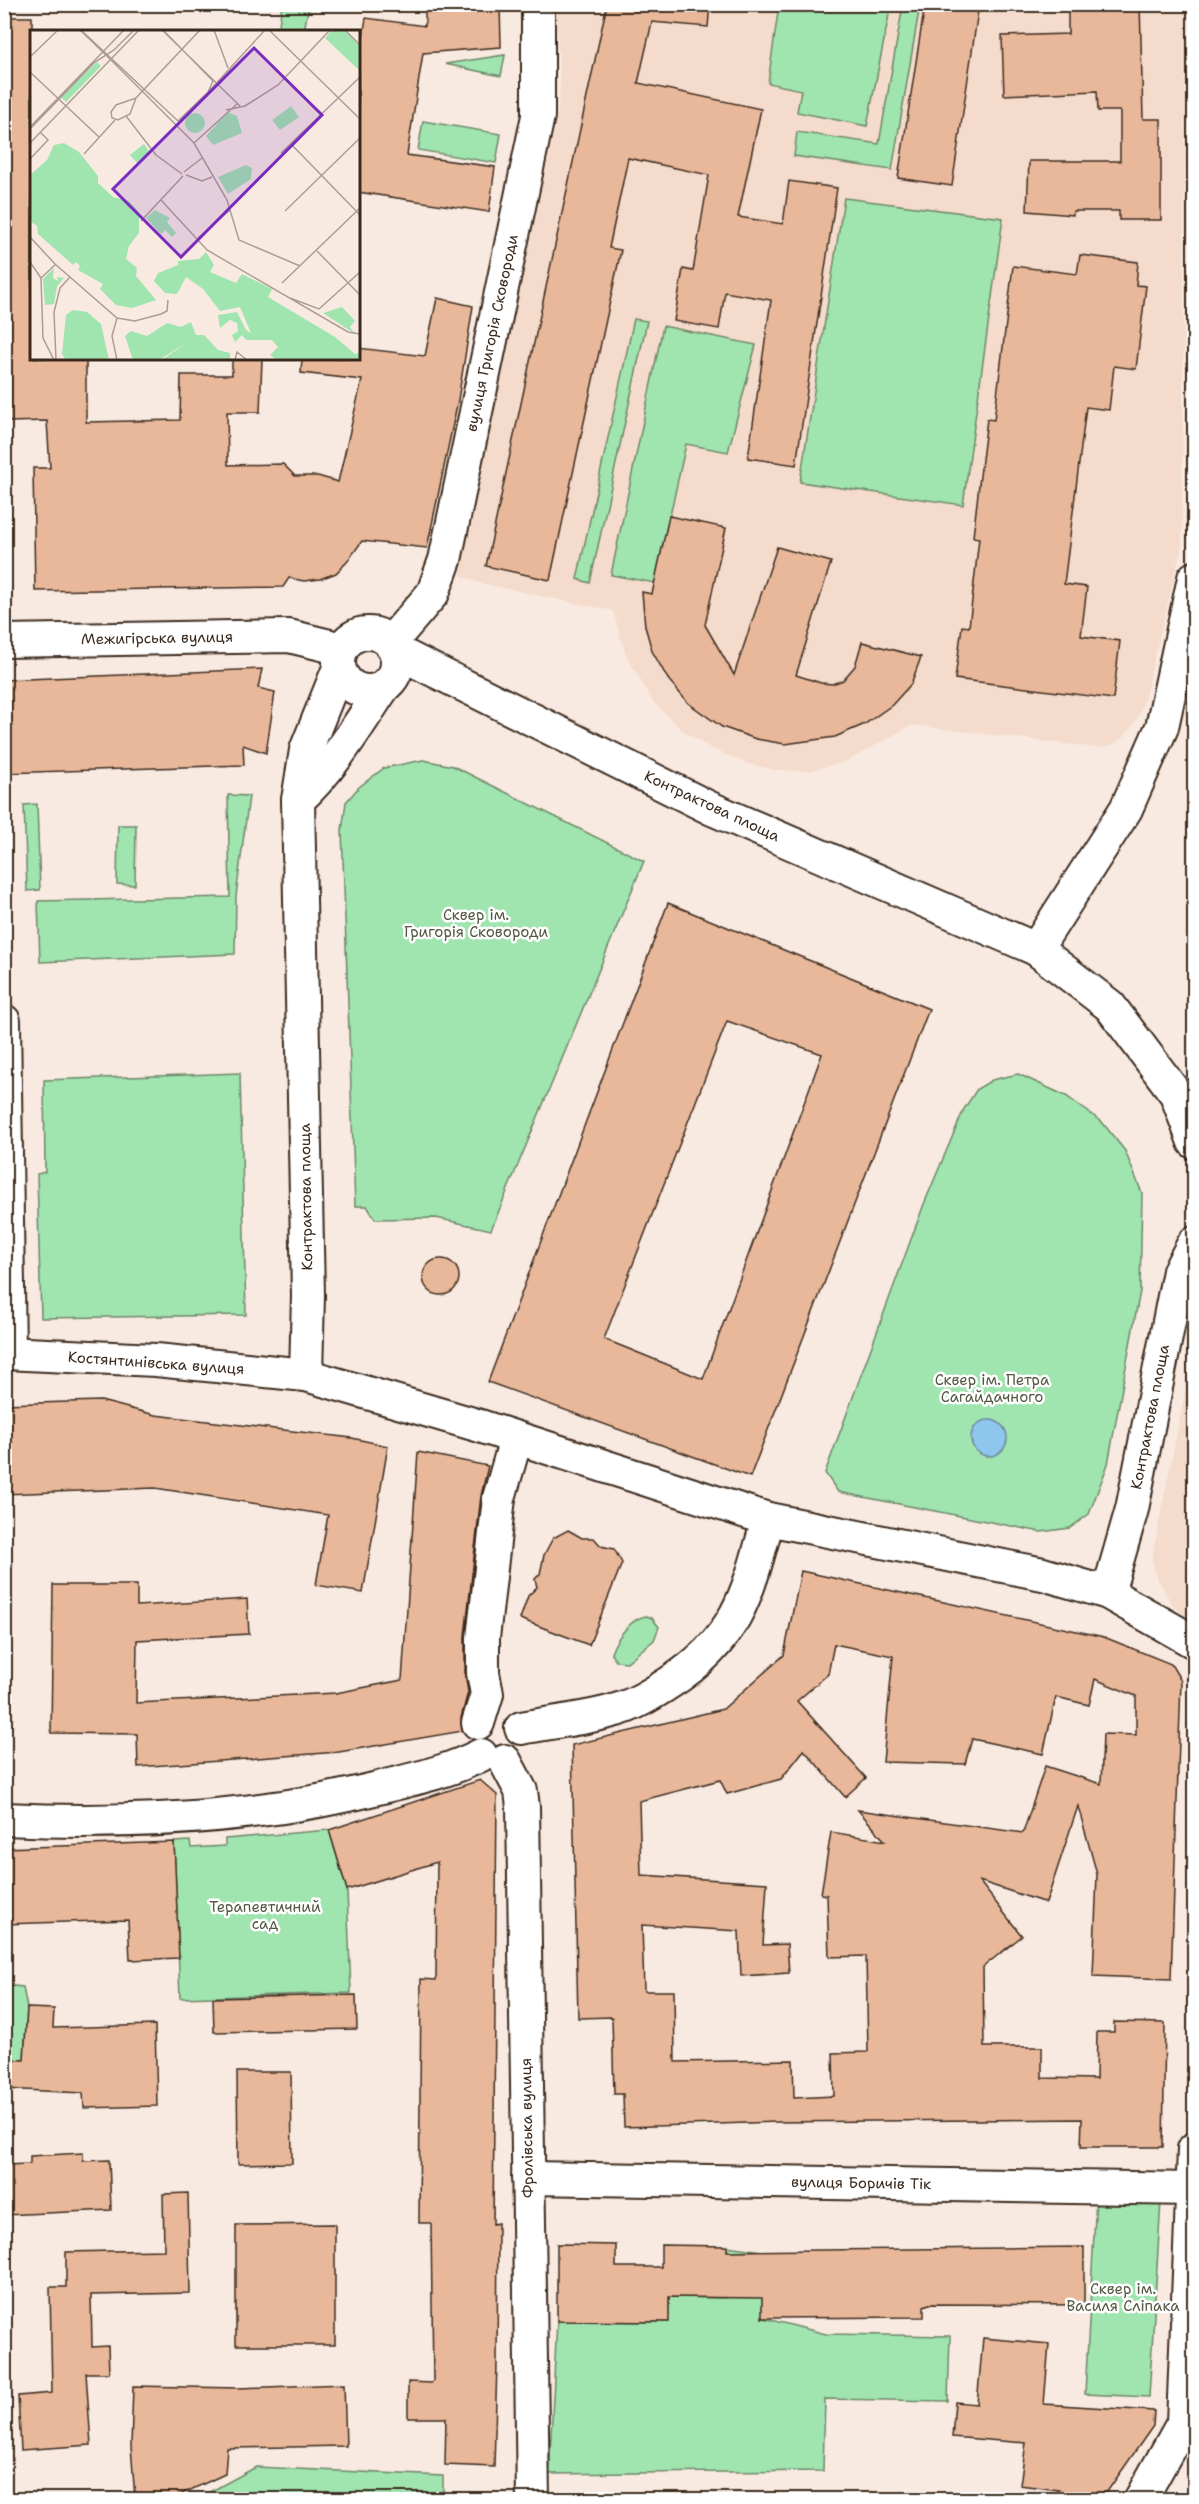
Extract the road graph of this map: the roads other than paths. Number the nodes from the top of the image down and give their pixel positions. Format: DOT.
graph roads {
  1 [pos="538,4"];
  2 [pos="1194,578"];
  3 [pos="4,641"];
  4 [pos="392,647"];
  5 [pos="341,658"];
  6 [pos="385,685"];
  7 [pos="298,800"];
  8 [pos="1036,949"];
  9 [pos="4,1021"];
  10 [pos="1194,1142"];
  11 [pos="1194,1243"];
  12 [pos="7,1353"];
  13 [pos="306,1376"];
  14 [pos="516,1439"];
  15 [pos="768,1519"];
  16 [pos="1108,1593"];
  17 [pos="1194,1642"];
  18 [pos="498,1715"];
  19 [pos="493,1758"];
  20 [pos="4,1820"];
  21 [pos="1194,2149"];
  22 [pos="528,2178"];
  23 [pos="1193,2189"];
  24 [pos="533,2499"];
  25 [pos="1140,2499"];
  1 -- 4 [label="street, вулиця Григорія Сковороди"];
  2 -- 8 [label="street"];
  3 -- 5 [label="street, Межигірська вулиця"];
  4 -- 5 [label="street"];
  4 -- 6 [label="street"];
  4 -- 8 [label="street, Контрактова площа"];
  5 -- 6 [label="street"];
  5 -- 7 [label="street, Контрактова площа"];
  6 -- 7 [label="street"];
  7 -- 13 [label="street, Контрактова площа"];
  8 -- 10 [label="street, Контрактова площа"];
  9 -- 12 [label="street"];
  11 -- 16 [label="street, Контрактова площа"];
  12 -- 13 [label="street, Костянтинівська вулиця"];
  13 -- 14 [label="street"];
  14 -- 15 [label="street"];
  14 -- 18 [label="street"];
  15 -- 16 [label="street"];
  15 -- 18 [label="street"];
  16 -- 17 [label="street"];
  18 -- 19 [label="street, Фролівська вулиця"];
  18 -- 19 [label="street"];
  19 -- 20 [label="street"];
  19 -- 22 [label="street, Фролівська вулиця"];
  21 -- 23 [label="street"];
  22 -- 23 [label="street, вулиця Боричів Тік"];
  22 -- 24 [label="street, Фролівська вулиця"];
  23 -- 25 [label="street"];
}
